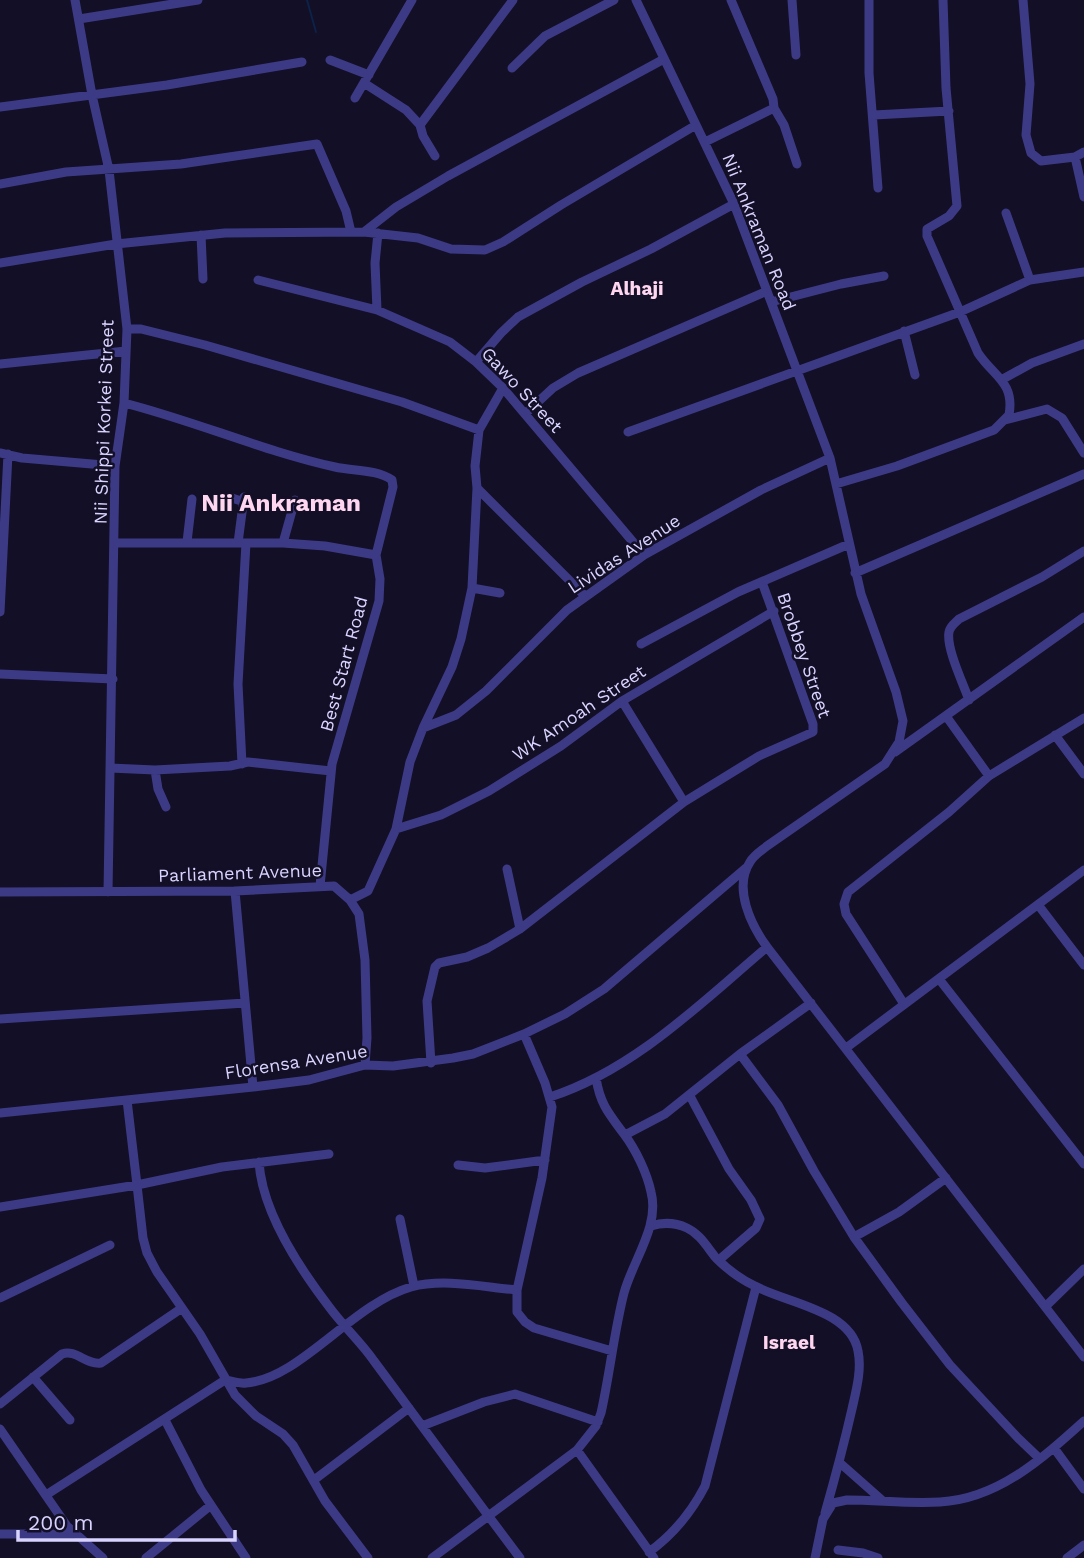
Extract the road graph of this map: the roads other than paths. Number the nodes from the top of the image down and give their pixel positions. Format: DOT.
graph roads {
  1 [pos="75,0"];
  2 [pos="198,0"];
  3 [pos="412,0"];
  4 [pos="513,0"];
  5 [pos="614,0"];
  6 [pos="636,0"];
  7 [pos="731,0"];
  8 [pos="792,0"];
  9 [pos="869,0"];
  10 [pos="943,0"];
  11 [pos="1023,0"];
  12 [pos="79,19"];
  13 [pos="796,55"];
  14 [pos="664,59"];
  15 [pos="331,61"];
  16 [pos="302,62"];
  17 [pos="512,68"];
  18 [pos="367,79"];
  19 [pos="92,96"];
  20 [pos="355,98"];
  21 [pos="0,107"];
  22 [pos="774,108"];
  23 [pos="948,111"];
  24 [pos="874,115"];
  25 [pos="420,125"];
  26 [pos="696,125"];
  27 [pos="705,142"];
  28 [pos="1084,152"];
  29 [pos="435,156"];
  30 [pos="1075,158"];
  31 [pos="797,164"];
  32 [pos="109,170"];
  33 [pos="0,184"];
  34 [pos="878,188"];
  35 [pos="1084,198"];
  36 [pos="734,204"];
  37 [pos="1006,213"];
  38 [pos="351,232"];
  39 [pos="364,232"];
  40 [pos="378,233"];
  41 [pos="201,235"];
  42 [pos="116,244"];
  43 [pos="0,263"];
  44 [pos="1084,272"];
  45 [pos="884,276"];
  46 [pos="203,279"];
  47 [pos="1030,280"];
  48 [pos="258,281"];
  49 [pos="767,291"];
  50 [pos="771,302"];
  51 [pos="376,310"];
  52 [pos="960,312"];
  53 [pos="127,329"];
  54 [pos="904,331"];
  55 [pos="1084,344"];
  56 [pos="126,351"];
  57 [pos="476,362"];
  58 [pos="0,364"];
  59 [pos="797,371"];
  60 [pos="915,375"];
  61 [pos="1003,379"];
  62 [pos="503,388"];
  63 [pos="124,403"];
  64 [pos="525,414"];
  65 [pos="1005,420"];
  66 [pos="479,430"];
  67 [pos="628,432"];
  68 [pos="1084,453"];
  69 [pos="4,454"];
  70 [pos="830,458"];
  71 [pos="115,466"];
  72 [pos="1084,474"];
  73 [pos="836,484"];
  74 [pos="477,488"];
  75 [pos="229,497"];
  76 [pos="192,499"];
  77 [pos="295,500"];
  78 [pos="187,542"];
  79 [pos="115,543"];
  80 [pos="242,543"];
  81 [pos="283,543"];
  82 [pos="849,544"];
  83 [pos="1084,551"];
  84 [pos="376,555"];
  85 [pos="644,555"];
  86 [pos="855,573"];
  87 [pos="762,582"];
  88 [pos="472,588"];
  89 [pos="500,593"];
  90 [pos="585,596"];
  91 [pos="0,611"];
  92 [pos="774,611"];
  93 [pos="1084,617"];
  94 [pos="641,644"];
  95 [pos="0,674"];
  96 [pos="113,680"];
  97 [pos="969,700"];
  98 [pos="622,701"];
  99 [pos="946,716"];
  100 [pos="1084,718"];
  101 [pos="423,728"];
  102 [pos="1055,735"];
  103 [pos="893,753"];
  104 [pos="242,764"];
  105 [pos="110,768"];
  106 [pos="155,770"];
  107 [pos="331,771"];
  108 [pos="1084,774"];
  109 [pos="989,776"];
  110 [pos="684,802"];
  111 [pos="166,807"];
  112 [pos="396,829"];
  113 [pos="747,868"];
  114 [pos="507,869"];
  115 [pos="1084,870"];
  116 [pos="320,886"];
  117 [pos="235,891"];
  118 [pos="0,892"];
  119 [pos="108,892"];
  120 [pos="350,900"];
  121 [pos="1039,906"];
  122 [pos="520,929"];
  123 [pos="767,947"];
  124 [pos="1084,965"];
  125 [pos="939,979"];
  126 [pos="245,1003"];
  127 [pos="811,1003"];
  128 [pos="904,1004"];
  129 [pos="0,1019"];
  130 [pos="524,1034"];
  131 [pos="846,1048"];
  132 [pos="740,1054"];
  133 [pos="431,1063"];
  134 [pos="365,1065"];
  135 [pos="596,1078"];
  136 [pos="253,1087"];
  137 [pos="690,1096"];
  138 [pos="550,1097"];
  139 [pos="127,1100"];
  140 [pos="0,1113"];
  141 [pos="625,1135"];
  142 [pos="329,1154"];
  143 [pos="545,1160"];
  144 [pos="259,1162"];
  145 [pos="1084,1164"];
  146 [pos="458,1165"];
  147 [pos="946,1178"];
  148 [pos="137,1185"];
  149 [pos="0,1207"];
  150 [pos="400,1219"];
  151 [pos="651,1226"];
  152 [pos="854,1237"];
  153 [pos="110,1245"];
  154 [pos="719,1260"];
  155 [pos="1084,1269"];
  156 [pos="414,1286"];
  157 [pos="756,1287"];
  158 [pos="517,1290"];
  159 [pos="0,1298"];
  160 [pos="1046,1306"];
  161 [pos="182,1308"];
  162 [pos="343,1325"];
  163 [pos="612,1351"];
  164 [pos="1084,1357"];
  165 [pos="33,1377"];
  166 [pos="225,1380"];
  167 [pos="0,1404"];
  168 [pos="409,1408"];
  169 [pos="70,1420"];
  170 [pos="165,1420"];
  171 [pos="1084,1421"];
  172 [pos="598,1422"];
  173 [pos="422,1426"];
  174 [pos="0,1429"];
  175 [pos="1054,1448"];
  176 [pos="577,1450"];
  177 [pos="1040,1459"];
  178 [pos="839,1463"];
  179 [pos="314,1479"];
  180 [pos="1084,1489"];
  181 [pos="46,1495"];
  182 [pos="883,1501"];
  183 [pos="211,1505"];
  184 [pos="825,1513"];
  185 [pos="489,1517"];
  186 [pos="0,1534"];
  187 [pos="76,1534"];
  188 [pos="1084,1545"];
  189 [pos="838,1550"];
  190 [pos="652,1555"];
  191 [pos="103,1558"];
  192 [pos="146,1558"];
  193 [pos="246,1558"];
  194 [pos="368,1558"];
  195 [pos="432,1558"];
  196 [pos="520,1558"];
  197 [pos="815,1558"];
  198 [pos="878,1558"];
  199 [pos="1067,1558"];
  1 -- 12 [label="street, Nii Shippi Korkei Street"];
  2 -- 12 [label="street"];
  3 -- 18 [label="street"];
  4 -- 25 [label="street"];
  5 -- 17 [label="street"];
  6 -- 14 [label="street, Nii Ankraman Road"];
  7 -- 22 [label="street"];
  8 -- 13 [label="street"];
  9 -- 24 [label="street"];
  10 -- 23 [label="street"];
  11 -- 30 [label="street"];
  12 -- 19 [label="street, Nii Shippi Korkei Street"];
  14 -- 26 [label="street, Nii Ankraman Road"];
  14 -- 39 [label="street"];
  15 -- 18 [label="street"];
  16 -- 19 [label="street"];
  18 -- 20 [label="street"];
  18 -- 25 [label="street"];
  19 -- 21 [label="street"];
  19 -- 32 [label="street, Nii Shippi Korkei Street"];
  22 -- 27 [label="street"];
  22 -- 31 [label="street"];
  23 -- 24 [label="street"];
  23 -- 52 [label="street"];
  24 -- 34 [label="street"];
  25 -- 29 [label="street"];
  26 -- 27 [label="street, Nii Ankraman Road"];
  26 -- 40 [label="street"];
  27 -- 36 [label="street, Nii Ankraman Road"];
  28 -- 30 [label="street"];
  30 -- 35 [label="street"];
  32 -- 33 [label="street"];
  32 -- 38 [label="street"];
  32 -- 42 [label="street, Nii Shippi Korkei Street"];
  36 -- 49 [label="street, Nii Ankraman Road"];
  36 -- 57 [label="street"];
  37 -- 47 [label="street"];
  38 -- 39 [label="street"];
  38 -- 41 [label="street"];
  39 -- 40 [label="street"];
  40 -- 51 [label="street"];
  41 -- 42 [label="street"];
  41 -- 46 [label="street"];
  42 -- 43 [label="street"];
  42 -- 53 [label="street, Nii Shippi Korkei Street"];
  44 -- 47 [label="street"];
  45 -- 50 [label="street"];
  47 -- 52 [label="street"];
  48 -- 51 [label="street, Gawo Street"];
  49 -- 50 [label="street, Nii Ankraman Road"];
  49 -- 64 [label="street"];
  50 -- 59 [label="street, Nii Ankraman Road"];
  51 -- 57 [label="street, Gawo Street"];
  52 -- 54 [label="street"];
  52 -- 61 [label="street"];
  53 -- 56 [label="street, Nii Shippi Korkei Street"];
  53 -- 66 [label="street"];
  54 -- 59 [label="street"];
  54 -- 60 [label="street"];
  55 -- 61 [label="street"];
  56 -- 58 [label="street"];
  56 -- 63 [label="street, Nii Shippi Korkei Street"];
  57 -- 62 [label="street, Gawo Street"];
  59 -- 67 [label="street"];
  59 -- 70 [label="street, Nii Ankraman Road"];
  61 -- 65 [label="street"];
  62 -- 64 [label="street, Gawo Street"];
  62 -- 66 [label="street"];
  63 -- 71 [label="street, Nii Shippi Korkei Street"];
  63 -- 84 [label="street, Best Start Road"];
  64 -- 85 [label="street, Gawo Street"];
  65 -- 68 [label="street"];
  65 -- 73 [label="street"];
  66 -- 74 [label="street"];
  69 -- 71 [label="street"];
  69 -- 91 [label="street"];
  70 -- 73 [label="street, Nii Ankraman Road"];
  70 -- 85 [label="street, Lividas Avenue"];
  71 -- 79 [label="street, Nii Shippi Korkei Street"];
  72 -- 86 [label="street"];
  73 -- 82 [label="street, Nii Ankraman Road"];
  74 -- 88 [label="street"];
  74 -- 90 [label="street"];
  75 -- 80 [label="street"];
  76 -- 78 [label="street"];
  77 -- 81 [label="street"];
  78 -- 79 [label="street"];
  78 -- 80 [label="street"];
  79 -- 96 [label="street, Nii Shippi Korkei Street"];
  80 -- 81 [label="street"];
  80 -- 104 [label="street"];
  81 -- 84 [label="street"];
  82 -- 86 [label="street, Nii Ankraman Road"];
  82 -- 87 [label="street"];
  83 -- 97 [label="street"];
  84 -- 107 [label="street, Best Start Road"];
  85 -- 90 [label="street, Lividas Avenue"];
  86 -- 103 [label="street, Nii Ankraman Road"];
  87 -- 92 [label="street, Brobbey Street"];
  87 -- 94 [label="street"];
  88 -- 89 [label="street"];
  88 -- 101 [label="street"];
  90 -- 101 [label="street, Lividas Avenue"];
  92 -- 98 [label="street, WK Amoah Street"];
  92 -- 110 [label="street, Brobbey Street"];
  93 -- 97 [label="street, Florensa Avenue"];
  95 -- 96 [label="street"];
  96 -- 105 [label="street, Nii Shippi Korkei Street"];
  97 -- 99 [label="street, Florensa Avenue"];
  98 -- 110 [label="street"];
  98 -- 112 [label="street, WK Amoah Street"];
  99 -- 103 [label="street, Florensa Avenue"];
  99 -- 109 [label="street"];
  100 -- 102 [label="street"];
  101 -- 112 [label="street"];
  102 -- 108 [label="street"];
  102 -- 109 [label="street"];
  103 -- 113 [label="street, Florensa Avenue"];
  104 -- 106 [label="street"];
  104 -- 107 [label="street"];
  105 -- 106 [label="street"];
  105 -- 119 [label="street, Nii Shippi Korkei Street"];
  106 -- 111 [label="street"];
  107 -- 116 [label="street, Best Start Road"];
  109 -- 128 [label="street"];
  110 -- 122 [label="street"];
  112 -- 120 [label="street"];
  113 -- 123 [label="street"];
  113 -- 130 [label="street, Florensa Avenue"];
  114 -- 122 [label="street"];
  115 -- 121 [label="street"];
  116 -- 117 [label="street, Parliament Avenue"];
  116 -- 120 [label="street, Parliament Avenue"];
  117 -- 119 [label="street, Parliament Avenue"];
  117 -- 126 [label="street"];
  118 -- 119 [label="street, Parliament Avenue"];
  120 -- 134 [label="street"];
  121 -- 124 [label="street"];
  121 -- 125 [label="street"];
  122 -- 133 [label="street"];
  123 -- 127 [label="street"];
  123 -- 135 [label="street"];
  125 -- 128 [label="street"];
  125 -- 145 [label="street"];
  126 -- 129 [label="street"];
  126 -- 136 [label="street"];
  127 -- 131 [label="street"];
  127 -- 132 [label="street"];
  128 -- 131 [label="street"];
  130 -- 133 [label="street, Florensa Avenue"];
  130 -- 138 [label="street"];
  131 -- 147 [label="street"];
  132 -- 137 [label="street"];
  132 -- 152 [label="street"];
  133 -- 134 [label="street, Florensa Avenue"];
  134 -- 136 [label="street, Florensa Avenue"];
  135 -- 138 [label="street"];
  135 -- 141 [label="street"];
  136 -- 139 [label="street, Florensa Avenue"];
  137 -- 141 [label="street"];
  137 -- 154 [label="street"];
  138 -- 143 [label="street"];
  139 -- 140 [label="street, Florensa Avenue"];
  139 -- 148 [label="street"];
  141 -- 151 [label="street"];
  142 -- 144 [label="street"];
  143 -- 146 [label="street"];
  143 -- 158 [label="street"];
  144 -- 148 [label="street"];
  144 -- 162 [label="street"];
  147 -- 152 [label="street"];
  147 -- 160 [label="street"];
  148 -- 149 [label="street"];
  148 -- 161 [label="street"];
  150 -- 156 [label="street"];
  151 -- 154 [label="street"];
  151 -- 163 [label="street"];
  152 -- 177 [label="street"];
  153 -- 159 [label="street"];
  154 -- 157 [label="street"];
  155 -- 160 [label="street"];
  156 -- 158 [label="street"];
  156 -- 162 [label="street"];
  157 -- 178 [label="street"];
  157 -- 190 [label="street"];
  158 -- 163 [label="street"];
  160 -- 164 [label="street"];
  161 -- 165 [label="street"];
  161 -- 166 [label="street"];
  162 -- 166 [label="street"];
  162 -- 168 [label="street"];
  163 -- 172 [label="street"];
  165 -- 167 [label="street"];
  165 -- 169 [label="street"];
  166 -- 170 [label="street"];
  166 -- 179 [label="street"];
  168 -- 173 [label="street"];
  168 -- 179 [label="street"];
  170 -- 181 [label="street"];
  170 -- 183 [label="street"];
  171 -- 175 [label="street"];
  172 -- 173 [label="street"];
  172 -- 176 [label="street"];
  173 -- 185 [label="street"];
  174 -- 181 [label="street"];
  175 -- 177 [label="street"];
  175 -- 180 [label="street"];
  176 -- 185 [label="street"];
  176 -- 190 [label="street"];
  177 -- 182 [label="street"];
  178 -- 182 [label="street"];
  178 -- 184 [label="street"];
  179 -- 194 [label="street"];
  181 -- 187 [label="street"];
  182 -- 184 [label="street"];
  183 -- 192 [label="street"];
  183 -- 193 [label="street"];
  184 -- 197 [label="street"];
  185 -- 195 [label="street"];
  185 -- 196 [label="street"];
  186 -- 187 [label="street"];
  187 -- 191 [label="street"];
  188 -- 199 [label="street"];
  189 -- 198 [label="street"];
}
